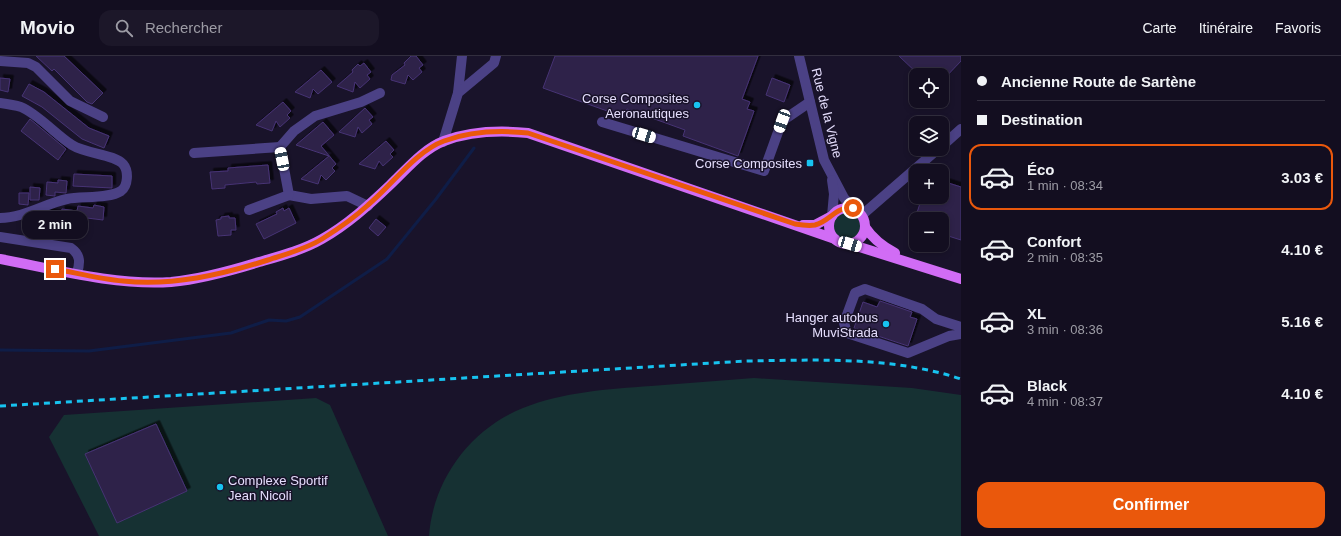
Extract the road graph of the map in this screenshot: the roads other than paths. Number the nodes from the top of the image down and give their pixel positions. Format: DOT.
graph roads {
  1 [pos="462,56"];
  2 [pos="496,56"];
  3 [pos="799,56"];
  4 [pos="0,61"];
  5 [pos="380,93"];
  6 [pos="458,93"];
  7 [pos="810,102"];
  8 [pos="0,103"];
  9 [pos="103,117"];
  10 [pos="602,122"];
  11 [pos="961,129"];
  12 [pos="949,140"];
  13 [pos="443,142"];
  14 [pos="280,147"];
  15 [pos="194,153"];
  16 [pos="930,156"];
  17 [pos="831,176"];
  18 [pos="289,195"];
  19 [pos="368,206"];
  20 [pos="853,208"];
  21 [pos="248,210"];
  22 [pos="862,215"];
  23 [pos="832,216"];
  24 [pos="0,218"];
  25 [pos="795,224"];
  26 [pos="865,226"];
  27 [pos="0,237"];
  28 [pos="835,239"];
  29 [pos="850,244"];
  30 [pos="0,259"];
  31 [pos="922,266"];
  32 [pos="77,273"];
  33 [pos="961,278"];
  34 [pos="961,326"];
  35 [pos="961,334"];
  1 -- 6 [label="street"];
  2 -- 6 [label="street"];
  3 -- 7 [label="street, Rue de la Vigne"];
  4 -- 9 [label="street"];
  5 -- 14 [label="street"];
  6 -- 13 [label="street"];
  7 -- 10 [label="street"];
  7 -- 17 [label="street, Rue de la Vigne"];
  8 -- 24 [label="street"];
  11 -- 12 [label="street"];
  13 -- 19 [label="main road"];
  13 -- 25 [label="main road"];
  14 -- 15 [label="street"];
  14 -- 18 [label="street"];
  16 -- 22 [label="street"];
  17 -- 20 [label="street, Rue de la Vigne"];
  17 -- 23 [label="street, Rue de la Vigne"];
  18 -- 19 [label="street"];
  18 -- 21 [label="street"];
  19 -- 32 [label="main road"];
  20 -- 22 [label="main road"];
  20 -- 23 [label="main road"];
  22 -- 26 [label="main road"];
  23 -- 25 [label="main road"];
  23 -- 28 [label="main road"];
  25 -- 28 [label="main road"];
  26 -- 29 [label="main road"];
  26 -- 31 [label="main road"];
  27 -- 32 [label="street"];
  28 -- 29 [label="main road"];
  29 -- 31 [label="main road"];
  30 -- 32 [label="main road"];
  31 -- 33 [label="main road"];
  34 -- 35 [label="street"];
}
